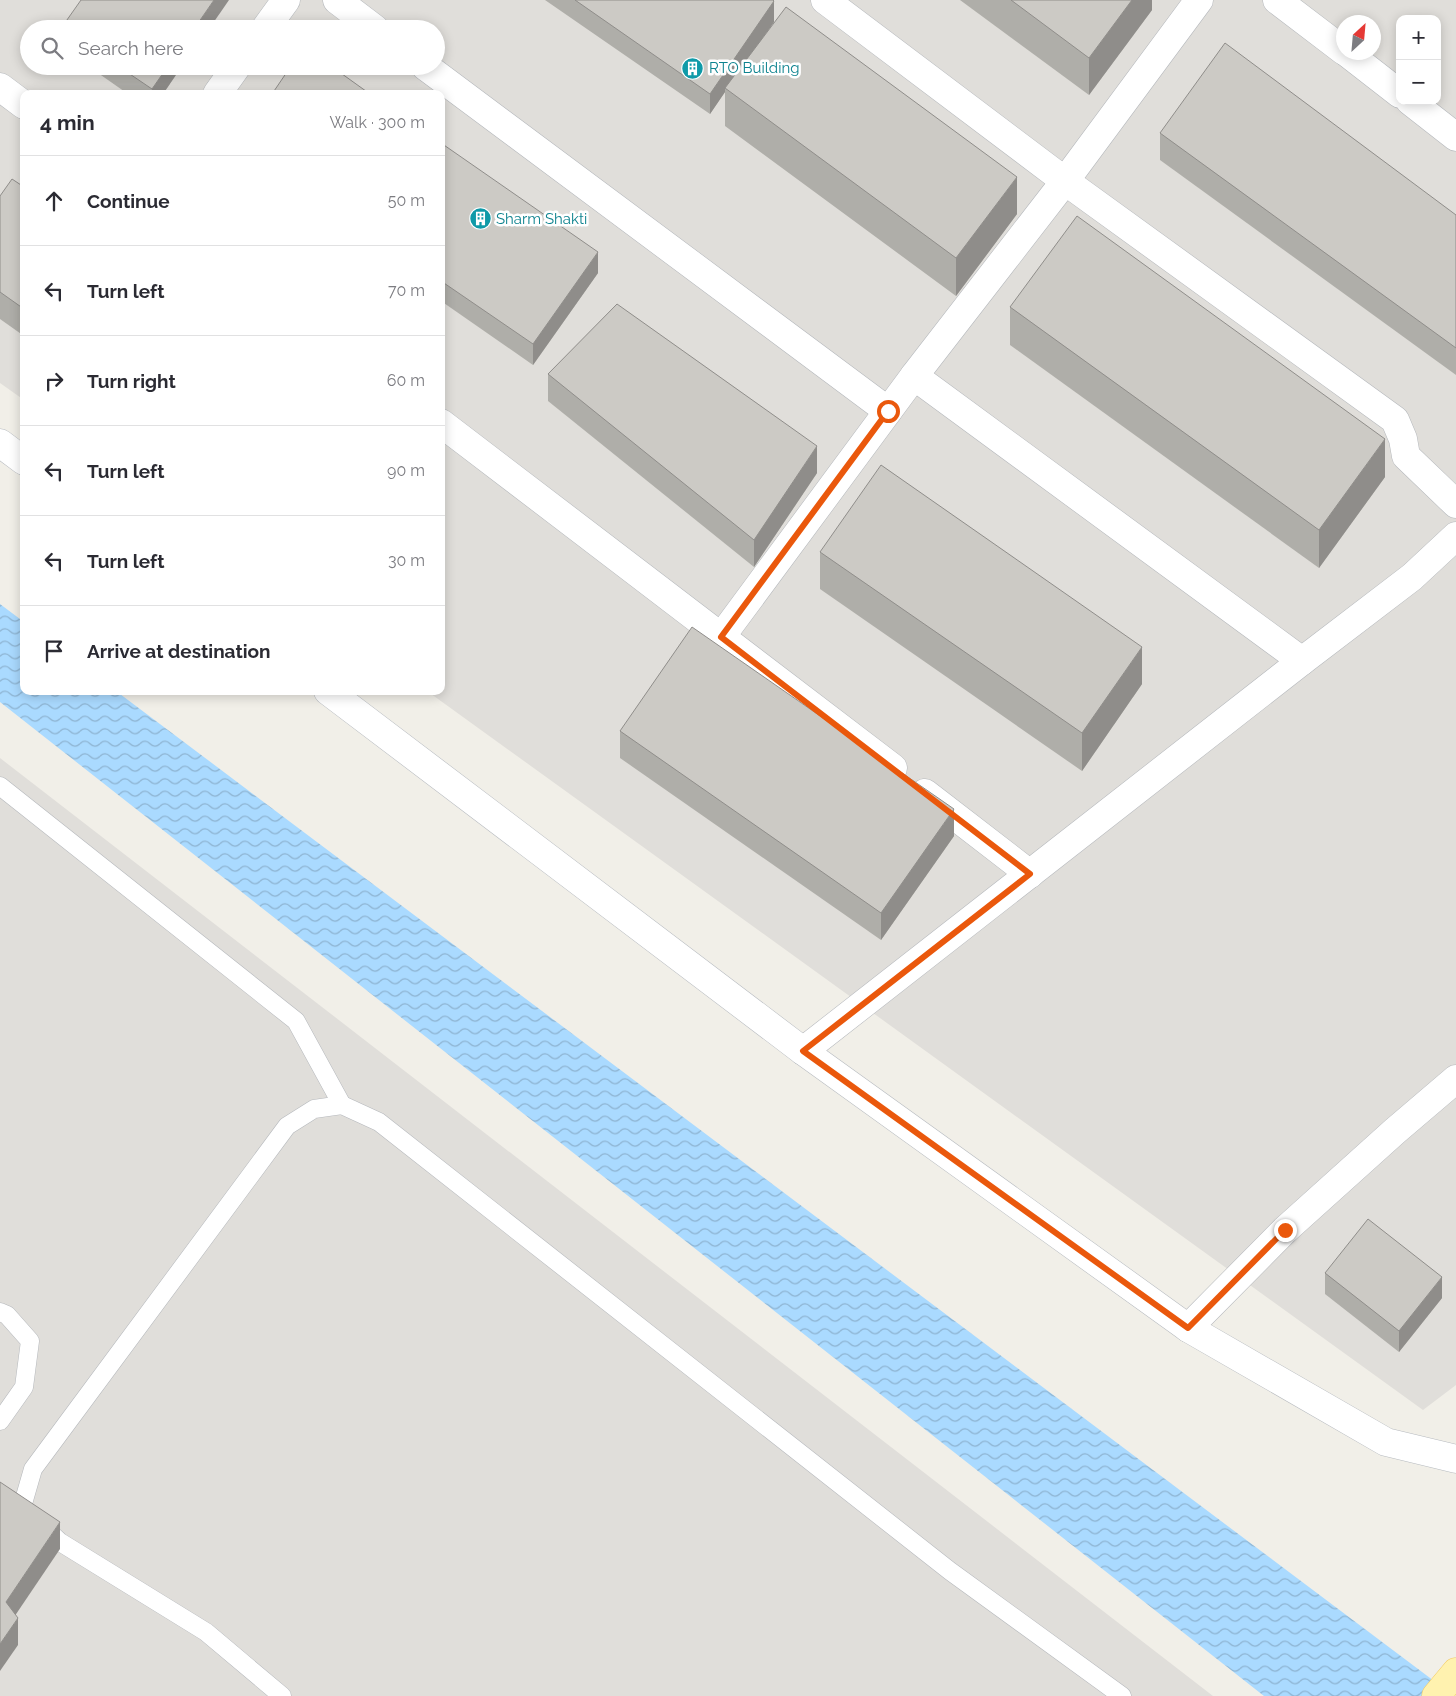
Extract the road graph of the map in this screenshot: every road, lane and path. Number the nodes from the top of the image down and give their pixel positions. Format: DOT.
graph roads {
  1 [pos="286,0"];
  2 [pos="336,0"];
  3 [pos="825,0"];
  4 [pos="1199,0"];
  5 [pos="1278,0"];
  6 [pos="272,20"];
  7 [pos="363,20"];
  8 [pos="1336,45"];
  9 [pos="1355,60"];
  10 [pos="231,75"];
  11 [pos="437,75"];
  12 [pos="0,87"];
  13 [pos="220,90"];
  14 [pos="1396,91"];
  15 [pos="20,101"];
  16 [pos="1415,105"];
  17 [pos="1456,137"];
  18 [pos="1065,181"];
  19 [pos="914,376"];
  20 [pos="888,411"];
  21 [pos="445,426"];
  22 [pos="0,443"];
  23 [pos="20,458"];
  24 [pos="1456,504"];
  25 [pos="1456,536"];
  26 [pos="721,637"];
  27 [pos="1302,661"];
  28 [pos="333,695"];
  29 [pos="0,786"];
  30 [pos="1030,874"];
  31 [pos="803,1051"];
  32 [pos="1456,1079"];
  33 [pos="342,1105"];
  34 [pos="0,1312"];
  35 [pos="1188,1328"];
  36 [pos="0,1421"];
  37 [pos="1456,1459"];
  38 [pos="1456,1672"];
  39 [pos="282,1696"];
  40 [pos="1122,1696"];
  41 [pos="1436,1696"];
  1 -- 6 [label="street"];
  2 -- 7 [label="street"];
  3 -- 18 [label="street"];
  4 -- 18 [label="street"];
  5 -- 8 [label="street"];
  9 -- 14 [label="street"];
  10 -- 13 [label="street"];
  11 -- 20 [label="street"];
  12 -- 15 [label="street"];
  16 -- 17 [label="street"];
  18 -- 19 [label="street"];
  18 -- 24 [label="street"];
  19 -- 20 [label="street"];
  19 -- 27 [label="street"];
  20 -- 26 [label="street"];
  21 -- 26 [label="street"];
  22 -- 23 [label="street"];
  25 -- 27 [label="street"];
  26 -- 30 [label="street"];
  27 -- 30 [label="street"];
  28 -- 31 [label="street"];
  29 -- 33 [label="lane"];
  30 -- 31 [label="street"];
  31 -- 35 [label="street"];
  32 -- 35 [label="street"];
  33 -- 39 [label="lane"];
  33 -- 40 [label="lane"];
  34 -- 36 [label="lane"];
  35 -- 37 [label="street"];
  38 -- 41 [label="main road"];
}
